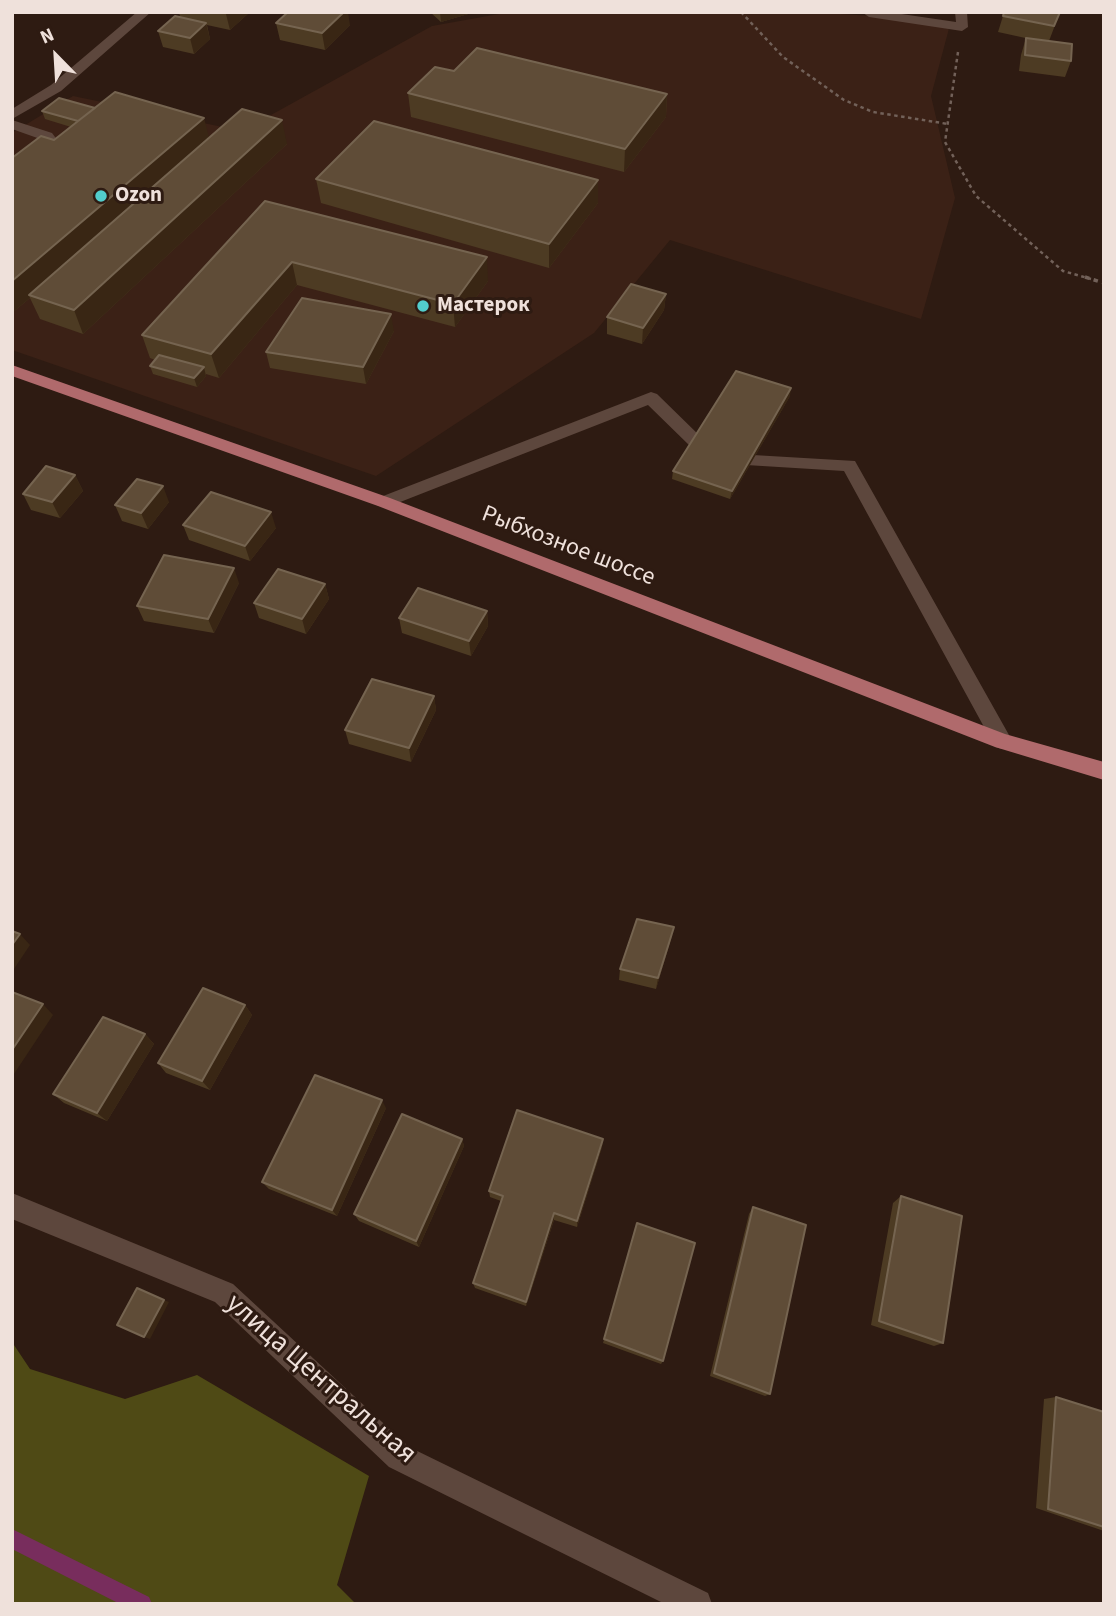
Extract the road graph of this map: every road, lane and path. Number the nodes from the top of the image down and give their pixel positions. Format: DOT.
graph roads {
  1 [pos="145,12"];
  2 [pos="741,12"];
  3 [pos="868,12"];
  4 [pos="961,12"];
  5 [pos="962,27"];
  6 [pos="12,115"];
  7 [pos="12,124"];
  8 [pos="948,124"];
  9 [pos="12,172"];
  10 [pos="1104,283"];
  11 [pos="12,370"];
  12 [pos="384,502"];
  13 [pos="1002,741"];
  14 [pos="1104,771"];
  15 [pos="12,1206"];
  16 [pos="696,1604"];
  1 -- 6 [label="street"];
  2 -- 8 [label="path"];
  3 -- 5 [label="street"];
  4 -- 5 [label="street"];
  5 -- 8 [label="path"];
  7 -- 9 [label="street"];
  8 -- 10 [label="path"];
  11 -- 12 [label="main road, Рыбхозное шоссе"];
  12 -- 13 [label="main road, Рыбхозное шоссе"];
  12 -- 13 [label="street"];
  13 -- 14 [label="main road, Рыбхозное шоссе"];
  15 -- 16 [label="street, улица Центральная"];
}
